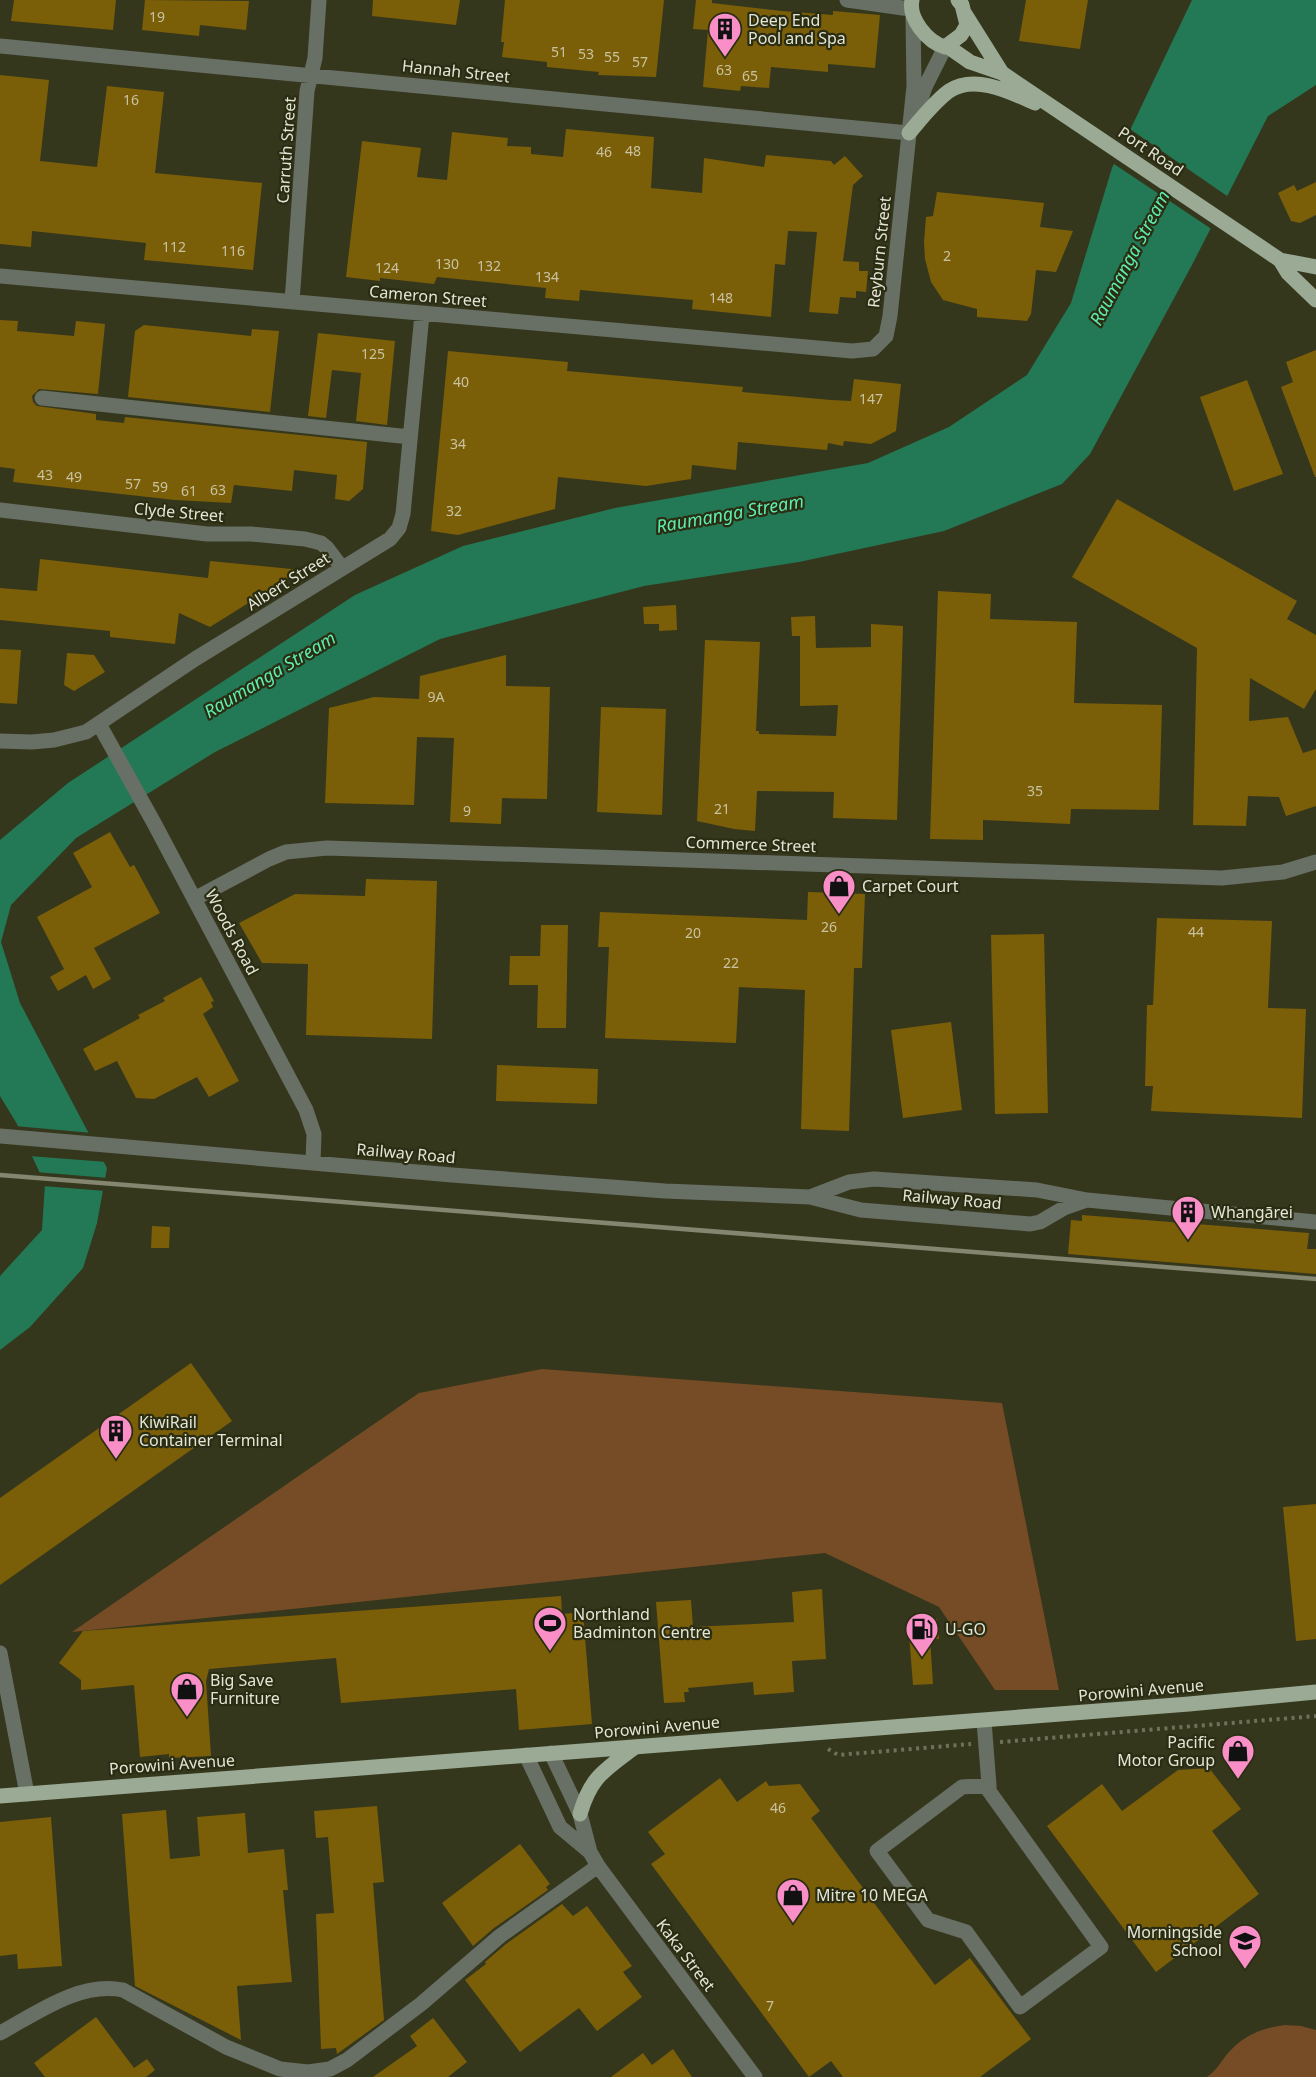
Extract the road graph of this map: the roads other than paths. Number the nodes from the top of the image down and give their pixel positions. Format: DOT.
graph roads {
  1 [pos="319,0"];
  2 [pos="847,0"];
  3 [pos="962,5"];
  4 [pos="910,7"];
  5 [pos="0,46"];
  6 [pos="946,46"];
  7 [pos="1002,73"];
  8 [pos="311,75"];
  9 [pos="1064,112"];
  10 [pos="909,133"];
  11 [pos="1280,260"];
  12 [pos="1316,267"];
  13 [pos="0,276"];
  14 [pos="1316,300"];
  15 [pos="292,302"];
  16 [pos="422,314"];
  17 [pos="852,351"];
  18 [pos="42,398"];
  19 [pos="410,437"];
  20 [pos="0,510"];
  21 [pos="342,568"];
  22 [pos="99,724"];
  23 [pos="0,741"];
  24 [pos="1316,862"];
  25 [pos="194,899"];
  26 [pos="0,1136"];
  27 [pos="313,1162"];
  28 [pos="810,1197"];
  29 [pos="1087,1200"];
  30 [pos="1316,1222"];
  31 [pos="0,1653"];
  32 [pos="1316,1692"];
  33 [pos="984,1720"];
  34 [pos="635,1747"];
  35 [pos="551,1753"];
  36 [pos="526,1755"];
  37 [pos="989,1785"];
  38 [pos="27,1794"];
  39 [pos="0,1796"];
  40 [pos="580,1814"];
  41 [pos="590,1852"];
  42 [pos="598,1866"];
  43 [pos="0,2033"];
  44 [pos="754,2077"];
  1 -- 8 [label="street, Carruth Street"];
  2 -- 4 [label="street"];
  3 -- 6 [label="main road"];
  3 -- 7 [label="main road, Port Road"];
  4 -- 6 [label="main road, Port Road"];
  4 -- 10 [label="street, Reyburn Street"];
  5 -- 8 [label="street, Hannah Street"];
  6 -- 7 [label="main road, Port Road"];
  6 -- 10 [label="street, Reyburn Street"];
  7 -- 9 [label="main road, Port Road"];
  8 -- 10 [label="street, Hannah Street"];
  8 -- 15 [label="street, Carruth Street"];
  9 -- 10 [label="main road"];
  9 -- 11 [label="main road, Port Road"];
  10 -- 17 [label="street, Reyburn Street"];
  11 -- 12 [label="main road, Port Road"];
  11 -- 14 [label="main road, Port Road"];
  13 -- 15 [label="street, Cameron Street"];
  15 -- 16 [label="street, Cameron Street"];
  16 -- 17 [label="street, Cameron Street"];
  16 -- 19 [label="street, Albert Street"];
  18 -- 19 [label="street"];
  19 -- 21 [label="street, Albert Street"];
  20 -- 21 [label="street, Clyde Street"];
  21 -- 22 [label="street, Albert Street"];
  22 -- 23 [label="street, Albert Street"];
  22 -- 25 [label="street, Woods Road"];
  24 -- 25 [label="street, Commerce Street"];
  25 -- 27 [label="street, Woods Road"];
  26 -- 27 [label="street, Railway Road"];
  27 -- 28 [label="street, Railway Road"];
  28 -- 29 [label="street, Railway Road"];
  28 -- 29 [label="street, Railway Road"];
  29 -- 30 [label="street, Railway Road"];
  31 -- 38 [label="street"];
  32 -- 33 [label="main road, Porowini Avenue"];
  33 -- 34 [label="main road, Porowini Avenue"];
  33 -- 37 [label="street"];
  34 -- 35 [label="main road, Porowini Avenue"];
  34 -- 40 [label="main road"];
  35 -- 36 [label="main road, Porowini Avenue"];
  35 -- 40 [label="street, Kaka Street"];
  36 -- 38 [label="main road, Porowini Avenue"];
  36 -- 41 [label="street, Kaka Street"];
  37 -- 37 [label="street"];
  38 -- 39 [label="main road, Porowini Avenue"];
  40 -- 41 [label="street, Kaka Street"];
  41 -- 42 [label="street, Kaka Street"];
  42 -- 43 [label="street"];
  42 -- 44 [label="street, Kaka Street"];
}
